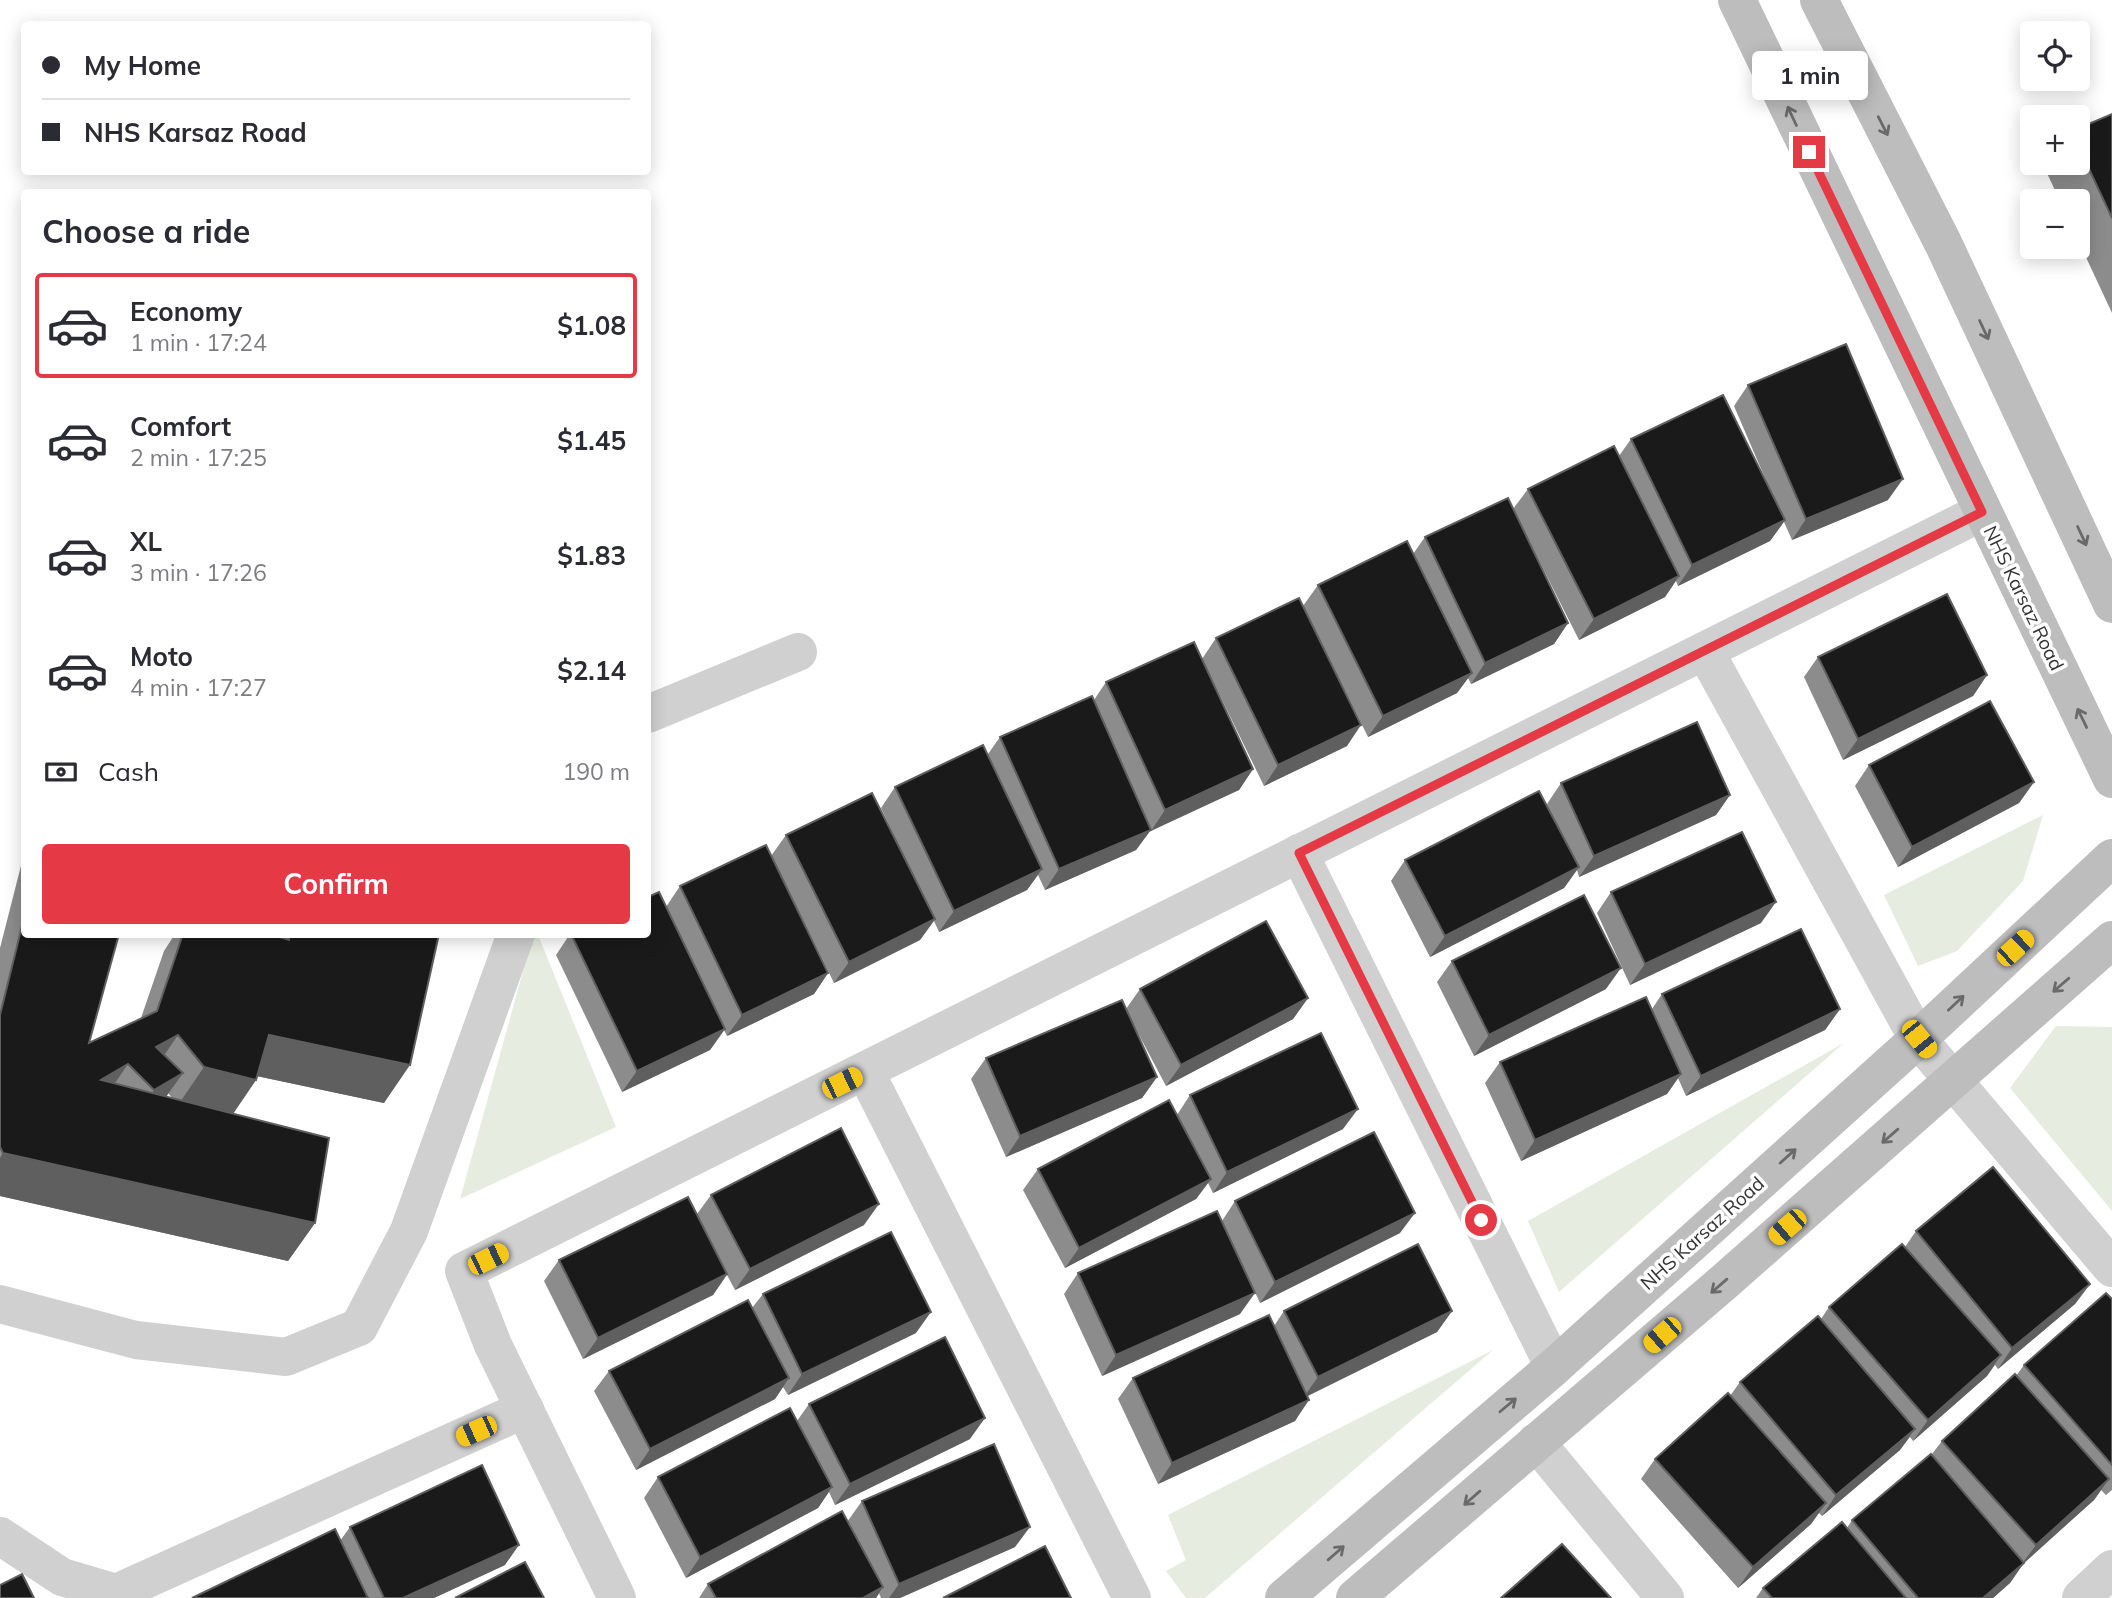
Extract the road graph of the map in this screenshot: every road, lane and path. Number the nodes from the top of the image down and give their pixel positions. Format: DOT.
graph roads {
  1 [pos="1737,0"];
  2 [pos="1819,0"];
  3 [pos="1982,512"];
  4 [pos="2112,604"];
  5 [pos="1704,651"];
  6 [pos="798,652"];
  7 [pos="651,713"];
  8 [pos="2112,779"];
  9 [pos="1299,853"];
  10 [pos="2112,858"];
  11 [pos="515,938"];
  12 [pos="2112,940"];
  13 [pos="1919,1039"];
  14 [pos="865,1071"];
  15 [pos="1953,1080"];
  16 [pos="2112,1268"];
  17 [pos="0,1304"];
  18 [pos="1554,1367"];
  19 [pos="524,1409"];
  20 [pos="1536,1443"];
  21 [pos="0,1536"];
  22 [pos="2112,1569"];
  23 [pos="68,1587"];
  24 [pos="617,1598"];
  25 [pos="1132,1598"];
  26 [pos="1284,1598"];
  27 [pos="1355,1598"];
  28 [pos="1665,1598"];
  29 [pos="2081,1598"];
  3 -- 1 [label="street, NHS Karsaz Road, one-way"];
  2 -- 4 [label="street, one-way"];
  3 -- 5 [label="street"];
  8 -- 3 [label="street, NHS Karsaz Road, one-way"];
  5 -- 9 [label="street"];
  5 -- 13 [label="street"];
  6 -- 7 [label="street"];
  9 -- 14 [label="street"];
  9 -- 18 [label="street"];
  13 -- 10 [label="street, NHS Karsaz Road, one-way"];
  11 -- 17 [label="street"];
  12 -- 15 [label="street, one-way"];
  13 -- 15 [label="street"];
  18 -- 13 [label="street, NHS Karsaz Road, one-way"];
  14 -- 19 [label="street"];
  14 -- 25 [label="street"];
  15 -- 16 [label="street"];
  15 -- 20 [label="street, one-way"];
  26 -- 18 [label="street, NHS Karsaz Road, one-way"];
  19 -- 23 [label="street"];
  19 -- 24 [label="street"];
  20 -- 27 [label="street, one-way"];
  20 -- 28 [label="street"];
  21 -- 23 [label="street"];
  22 -- 29 [label="street"];
}
